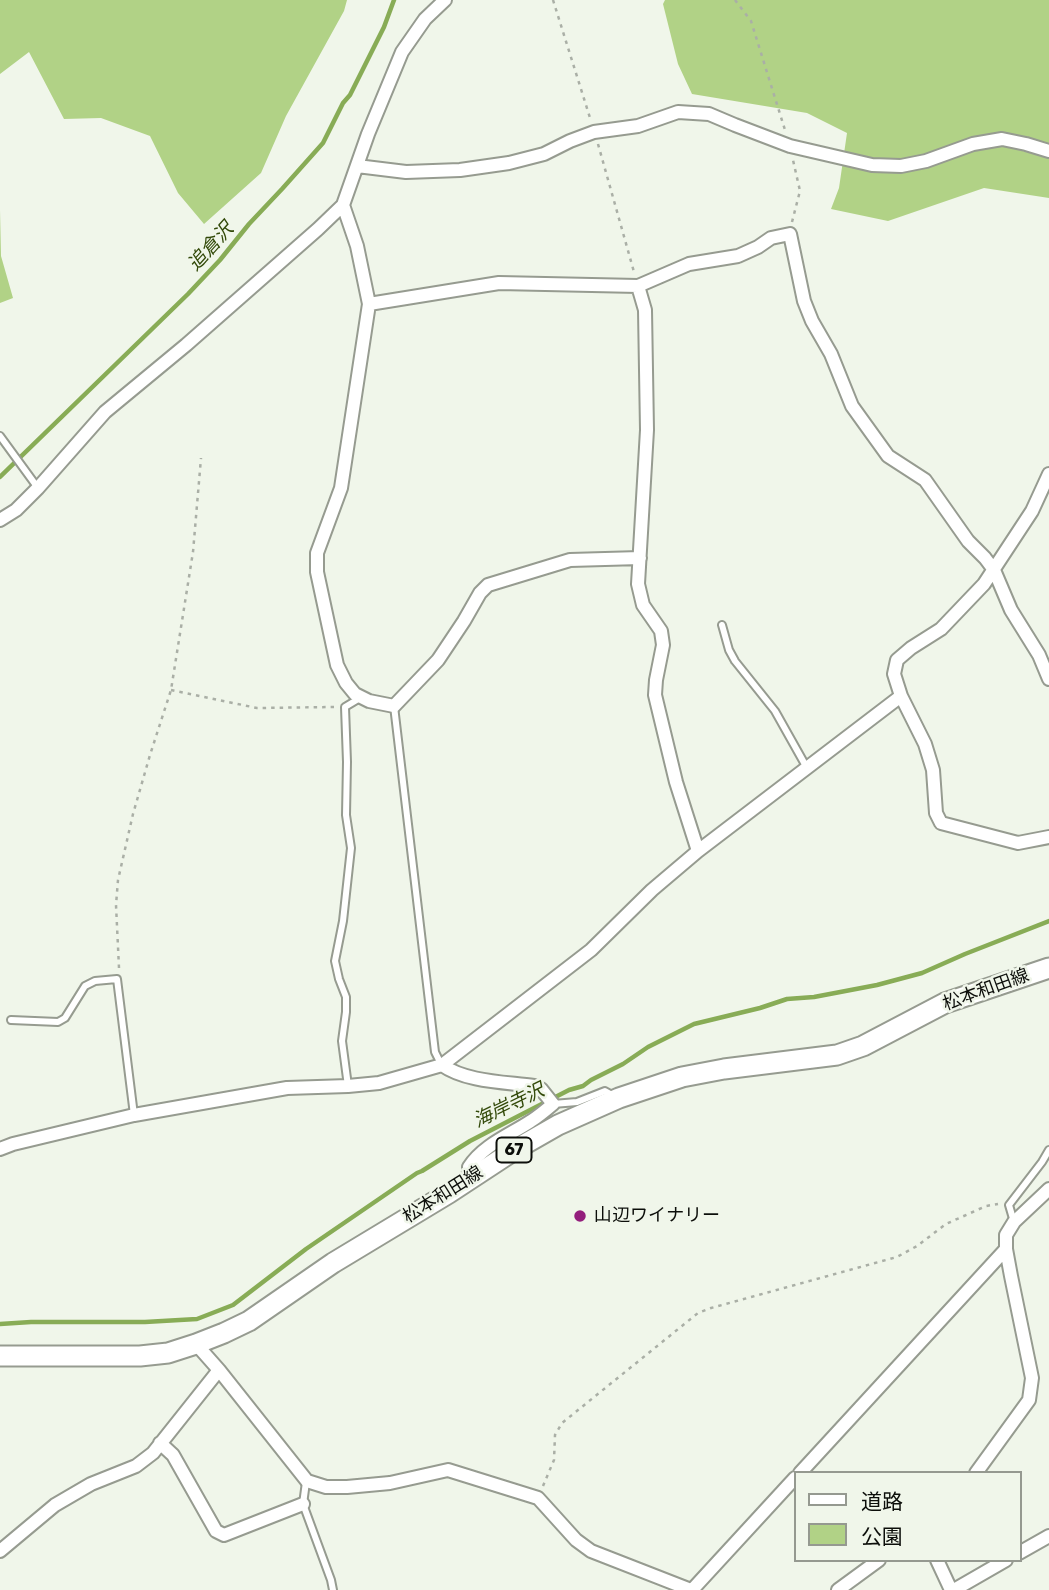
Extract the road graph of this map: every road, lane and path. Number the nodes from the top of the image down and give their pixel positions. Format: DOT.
graph roads {
  1 [pos="446,0"];
  2 [pos="735,0"];
  3 [pos="790,146"];
  4 [pos="1049,151"];
  5 [pos="357,166"];
  6 [pos="342,205"];
  7 [pos="790,234"];
  8 [pos="638,286"];
  9 [pos="369,304"];
  10 [pos="0,436"];
  11 [pos="201,458"];
  12 [pos="1049,474"];
  13 [pos="38,488"];
  14 [pos="0,520"];
  15 [pos="640,558"];
  16 [pos="994,570"];
  17 [pos="722,625"];
  18 [pos="1049,679"];
  19 [pos="172,690"];
  20 [pos="901,696"];
  21 [pos="362,697"];
  22 [pos="394,706"];
  23 [pos="345,707"];
  24 [pos="807,768"];
  25 [pos="1049,837"];
  26 [pos="698,851"];
  27 [pos="1046,973"];
  28 [pos="117,978"];
  29 [pos="12,1020"];
  30 [pos="442,1065"];
  31 [pos="348,1086"];
  32 [pos="619,1098"];
  33 [pos="553,1104"];
  34 [pos="134,1115"];
  35 [pos="0,1149"];
  36 [pos="1049,1150"];
  37 [pos="472,1177"];
  38 [pos="1049,1189"];
  39 [pos="1042,1201"];
  40 [pos="1009,1205"];
  41 [pos="1014,1222"];
  42 [pos="1006,1249"];
  43 [pos="196,1344"];
  44 [pos="0,1356"];
  45 [pos="219,1370"];
  46 [pos="160,1443"];
  47 [pos="802,1471"];
  48 [pos="977,1471"];
  49 [pos="794,1479"];
  50 [pos="307,1481"];
  51 [pos="538,1499"];
  52 [pos="303,1504"];
  53 [pos="1049,1536"];
  54 [pos="0,1552"];
  55 [pos="1021,1552"];
  56 [pos="876,1562"];
  57 [pos="938,1562"];
  58 [pos="1002,1562"];
  59 [pos="333,1590"];
  60 [pos="691,1590"];
  61 [pos="838,1590"];
  62 [pos="953,1590"];
  1 -- 5 [label="street"];
  2 -- 3 [label="path"];
  3 -- 4 [label="street"];
  3 -- 5 [label="street"];
  3 -- 7 [label="path"];
  5 -- 6 [label="street"];
  6 -- 9 [label="street"];
  6 -- 13 [label="street"];
  7 -- 8 [label="street"];
  7 -- 16 [label="street"];
  8 -- 9 [label="street"];
  8 -- 15 [label="street"];
  9 -- 21 [label="street"];
  10 -- 13 [label="lane"];
  11 -- 19 [label="path"];
  12 -- 16 [label="street"];
  13 -- 14 [label="street"];
  15 -- 22 [label="street"];
  15 -- 26 [label="street"];
  16 -- 18 [label="street"];
  16 -- 20 [label="street"];
  17 -- 24 [label="lane"];
  19 -- 23 [label="path"];
  19 -- 28 [label="path"];
  20 -- 24 [label="street"];
  20 -- 25 [label="street"];
  21 -- 22 [label="street"];
  21 -- 23 [label="lane"];
  22 -- 30 [label="lane"];
  23 -- 31 [label="lane"];
  24 -- 26 [label="street"];
  26 -- 30 [label="street"];
  27 -- 32 [label="main road, 松本和田線 / 67"];
  28 -- 29 [label="lane"];
  28 -- 34 [label="lane"];
  30 -- 31 [label="street"];
  30 -- 33 [label="street"];
  31 -- 34 [label="street"];
  32 -- 33 [label="lane"];
  32 -- 37 [label="main road, 松本和田線 / 67"];
  33 -- 37 [label="street"];
  34 -- 35 [label="street"];
  36 -- 40 [label="lane"];
  37 -- 43 [label="main road, 松本和田線 / 67"];
  38 -- 39 [label="street"];
  39 -- 41 [label="street"];
  40 -- 41 [label="lane"];
  40 -- 51 [label="path"];
  41 -- 42 [label="street"];
  42 -- 47 [label="street"];
  42 -- 48 [label="street"];
  43 -- 44 [label="main road, 松本和田線 / 67"];
  43 -- 45 [label="street"];
  45 -- 46 [label="street"];
  45 -- 50 [label="street"];
  46 -- 52 [label="street"];
  46 -- 54 [label="street"];
  49 -- 60 [label="street"];
  50 -- 51 [label="street"];
  50 -- 52 [label="lane"];
  51 -- 60 [label="street"];
  52 -- 59 [label="lane"];
  53 -- 55 [label="street"];
  56 -- 61 [label="street"];
  57 -- 62 [label="street"];
  58 -- 62 [label="street"];
}
